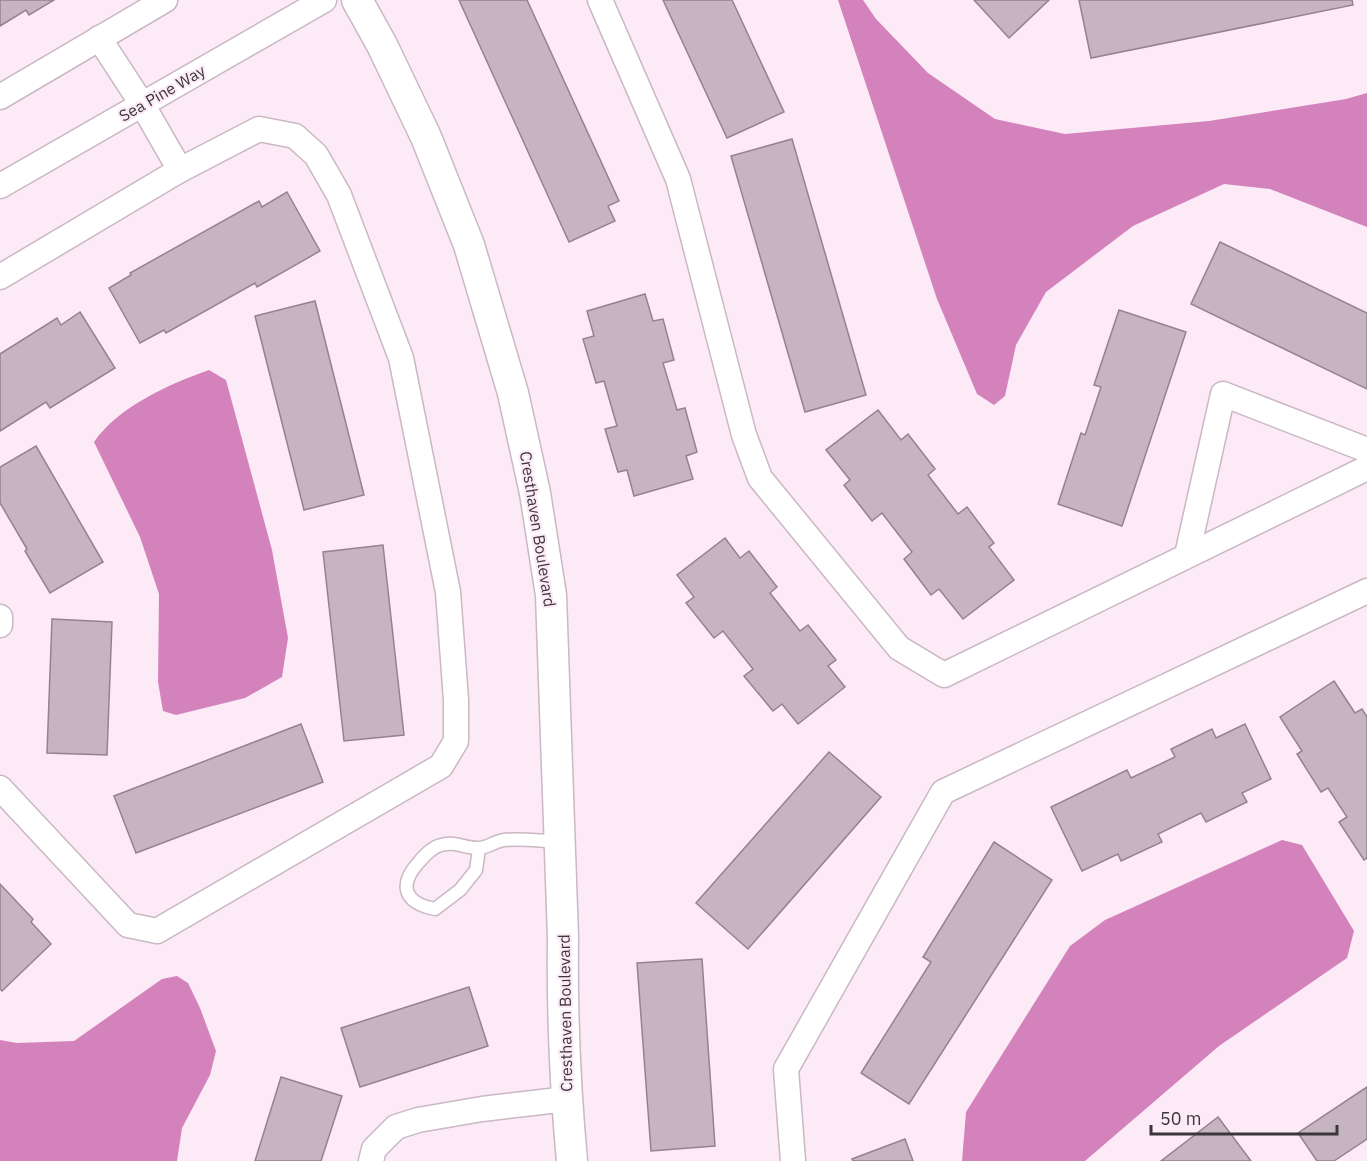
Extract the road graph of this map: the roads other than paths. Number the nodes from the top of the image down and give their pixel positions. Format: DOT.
graph roads {
  1 [pos="165,0"];
  2 [pos="324,0"];
  3 [pos="357,0"];
  4 [pos="600,0"];
  5 [pos="99,38"];
  6 [pos="0,97"];
  7 [pos="142,104"];
  8 [pos="180,170"];
  9 [pos="0,186"];
  10 [pos="0,277"];
  11 [pos="1367,450"];
  12 [pos="1367,468"];
  13 [pos="1187,555"];
  14 [pos="1367,591"];
  15 [pos="0,617"];
  16 [pos="0,625"];
  17 [pos="0,788"];
  18 [pos="560,842"];
  19 [pos="479,849"];
  20 [pos="567,1099"];
  21 [pos="371,1161"];
  22 [pos="572,1161"];
  23 [pos="793,1161"];
  1 -- 5 [label="street"];
  2 -- 7 [label="street, Sea Pine Way"];
  3 -- 18 [label="street, Cresthaven Boulevard"];
  4 -- 13 [label="street"];
  5 -- 6 [label="street"];
  5 -- 7 [label="street"];
  7 -- 8 [label="street"];
  7 -- 9 [label="street, Sea Pine Way"];
  8 -- 10 [label="street"];
  8 -- 17 [label="street"];
  11 -- 13 [label="street"];
  12 -- 13 [label="street"];
  14 -- 23 [label="street"];
  15 -- 16 [label="street"];
  18 -- 19 [label="lane"];
  18 -- 20 [label="street, Cresthaven Boulevard"];
  19 -- 19 [label="lane"];
  20 -- 21 [label="street"];
  20 -- 22 [label="street, Cresthaven Boulevard"];
}
